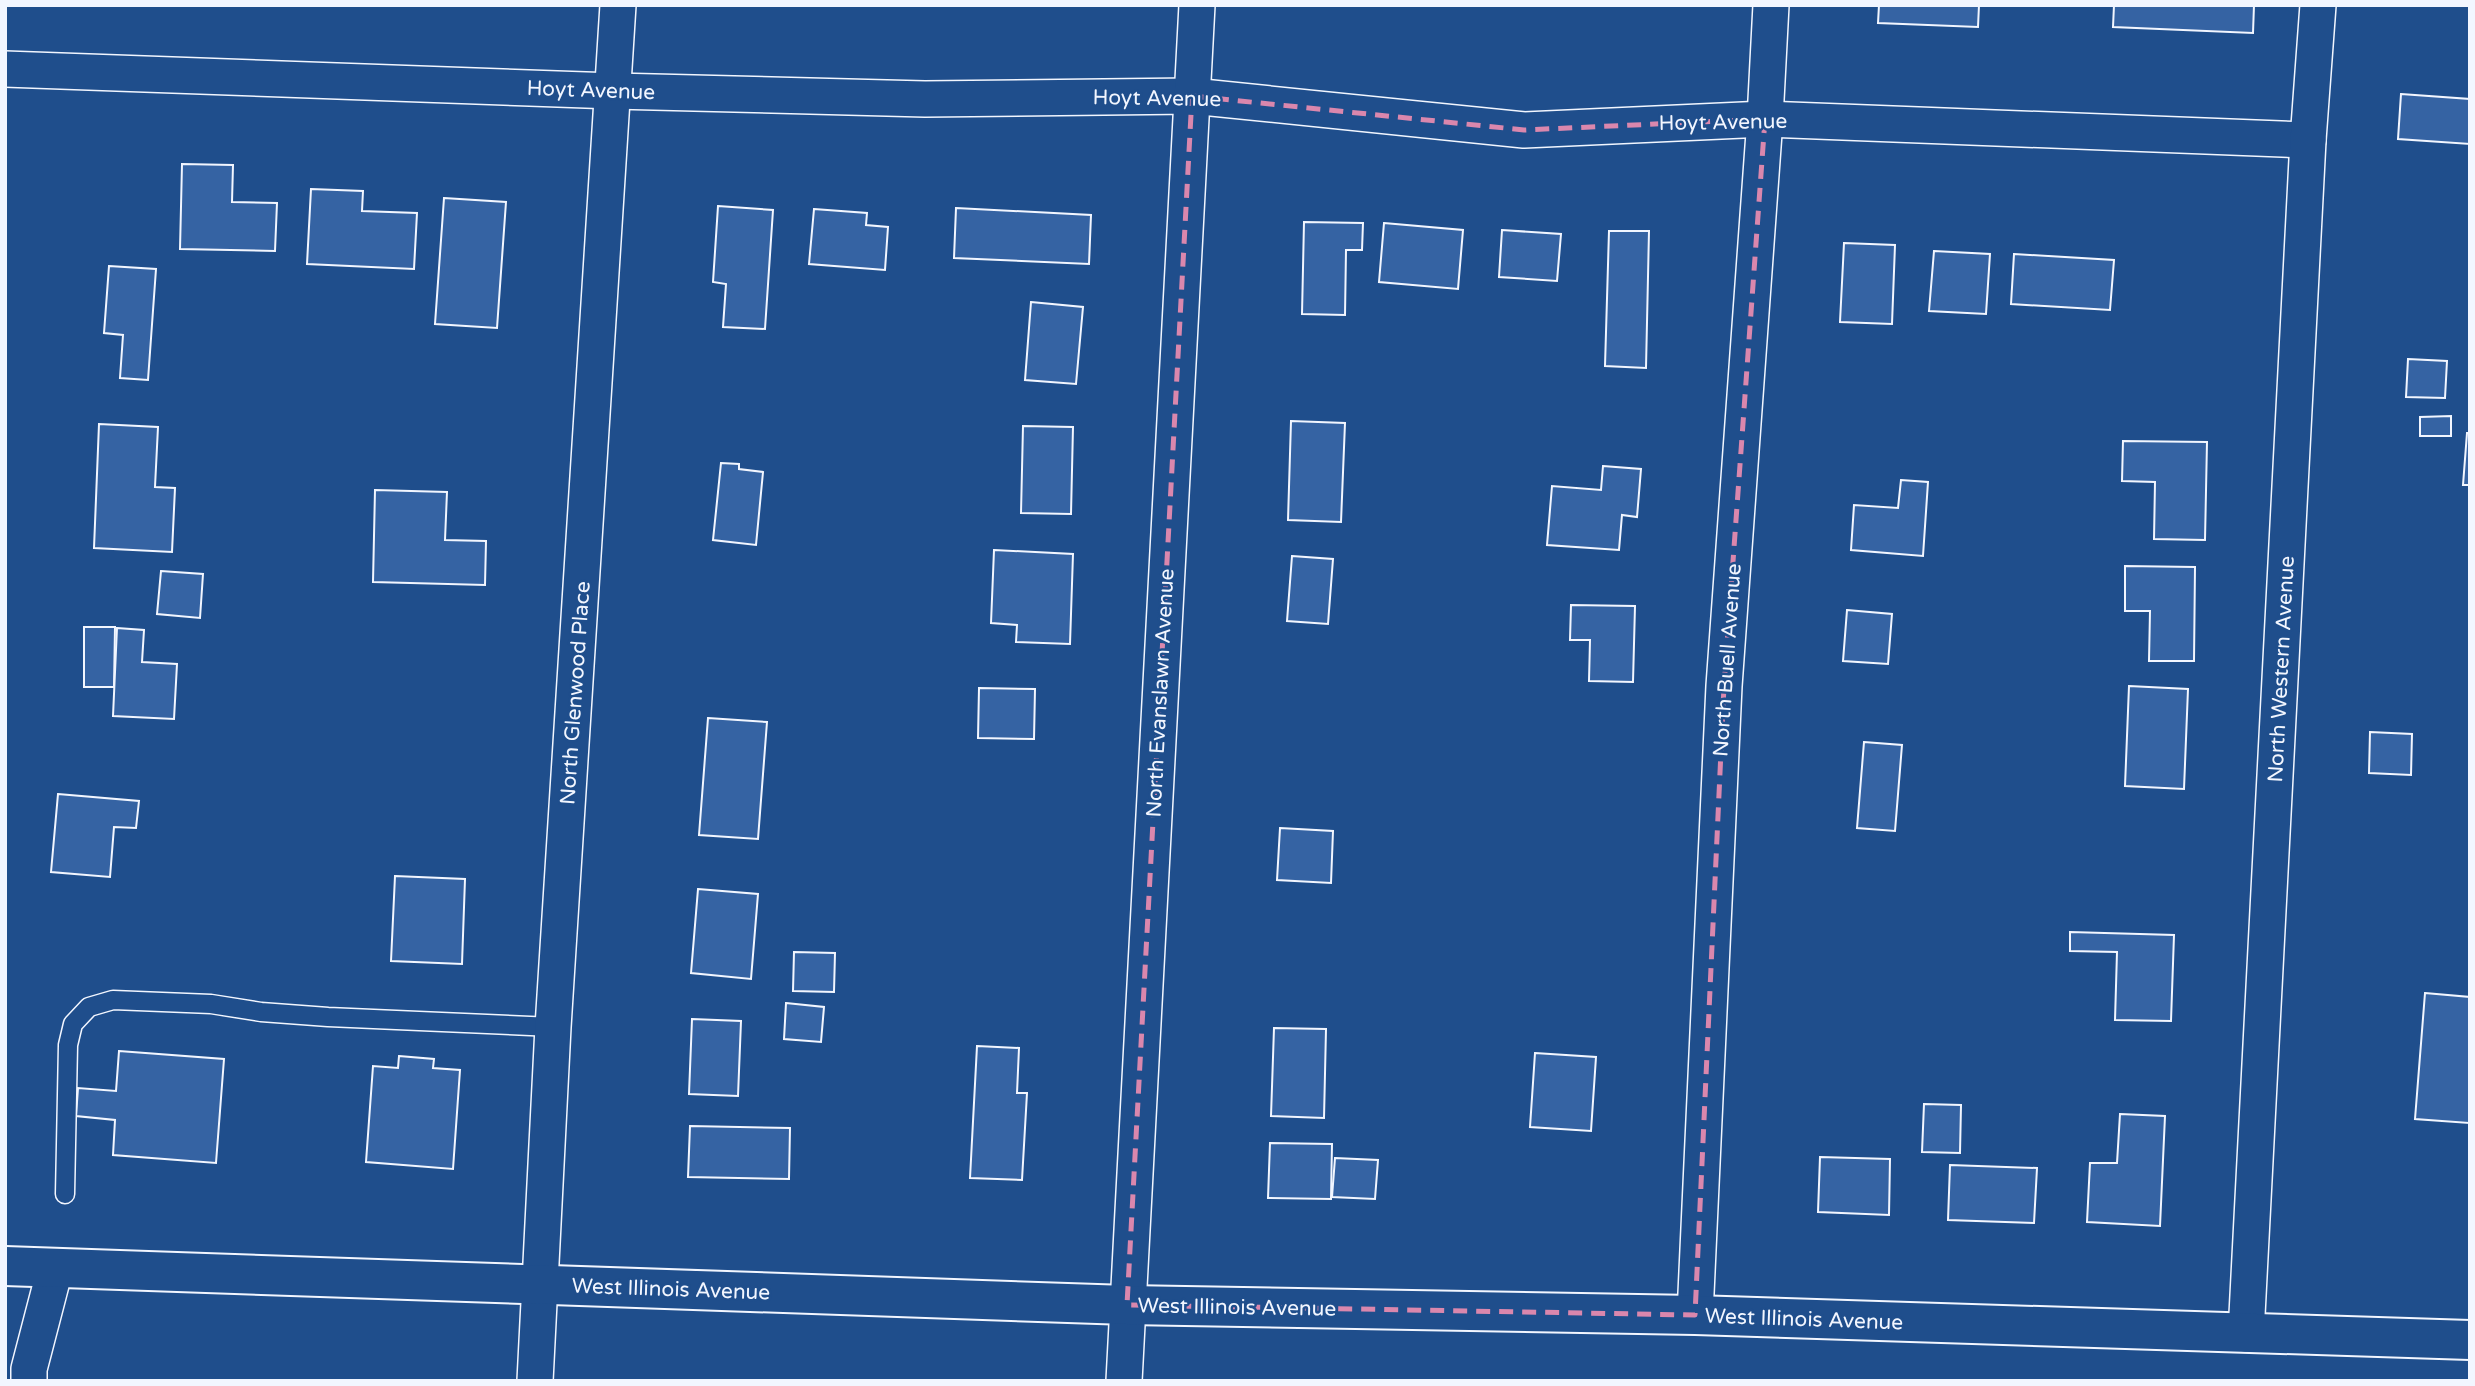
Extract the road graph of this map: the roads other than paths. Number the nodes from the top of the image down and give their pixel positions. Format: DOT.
graph roads {
  1 [pos="618,5"];
  2 [pos="1197,5"];
  3 [pos="1771,5"];
  4 [pos="2318,5"];
  5 [pos="5,69"];
  6 [pos="614,91"];
  7 [pos="1192,96"];
  8 [pos="1765,119"];
  9 [pos="2308,140"];
  10 [pos="553,1027"];
  11 [pos="65,1194"];
  12 [pos="5,1266"];
  13 [pos="55,1269"];
  14 [pos="539,1285"];
  15 [pos="1127,1305"];
  16 [pos="1695,1315"];
  17 [pos="2246,1334"];
  18 [pos="2470,1340"];
  19 [pos="29,1381"];
  20 [pos="535,1381"];
  21 [pos="1124,1381"];
  1 -- 6 [label="street, North Glenwood Place"];
  2 -- 7 [label="street, North Evanslawn Avenue"];
  3 -- 8 [label="street, North Buell Avenue"];
  4 -- 9 [label="street, North Western Avenue"];
  5 -- 6 [label="street, Hoyt Avenue"];
  6 -- 7 [label="street, Hoyt Avenue"];
  6 -- 10 [label="street, North Glenwood Place"];
  7 -- 8 [label="street, Hoyt Avenue"];
  7 -- 15 [label="street, North Evanslawn Avenue"];
  8 -- 9 [label="street, Hoyt Avenue"];
  8 -- 16 [label="street, North Buell Avenue"];
  9 -- 17 [label="street, North Western Avenue"];
  10 -- 11 [label="lane"];
  10 -- 14 [label="street, North Glenwood Place"];
  12 -- 13 [label="street, West Illinois Avenue"];
  13 -- 14 [label="street, West Illinois Avenue"];
  13 -- 19 [label="street"];
  14 -- 15 [label="street, West Illinois Avenue"];
  14 -- 20 [label="street, North Glenwood Place"];
  15 -- 16 [label="street, West Illinois Avenue"];
  15 -- 21 [label="street, North Evanslawn Avenue"];
  16 -- 17 [label="street, West Illinois Avenue"];
  17 -- 18 [label="street, West Illinois Avenue"];
}
